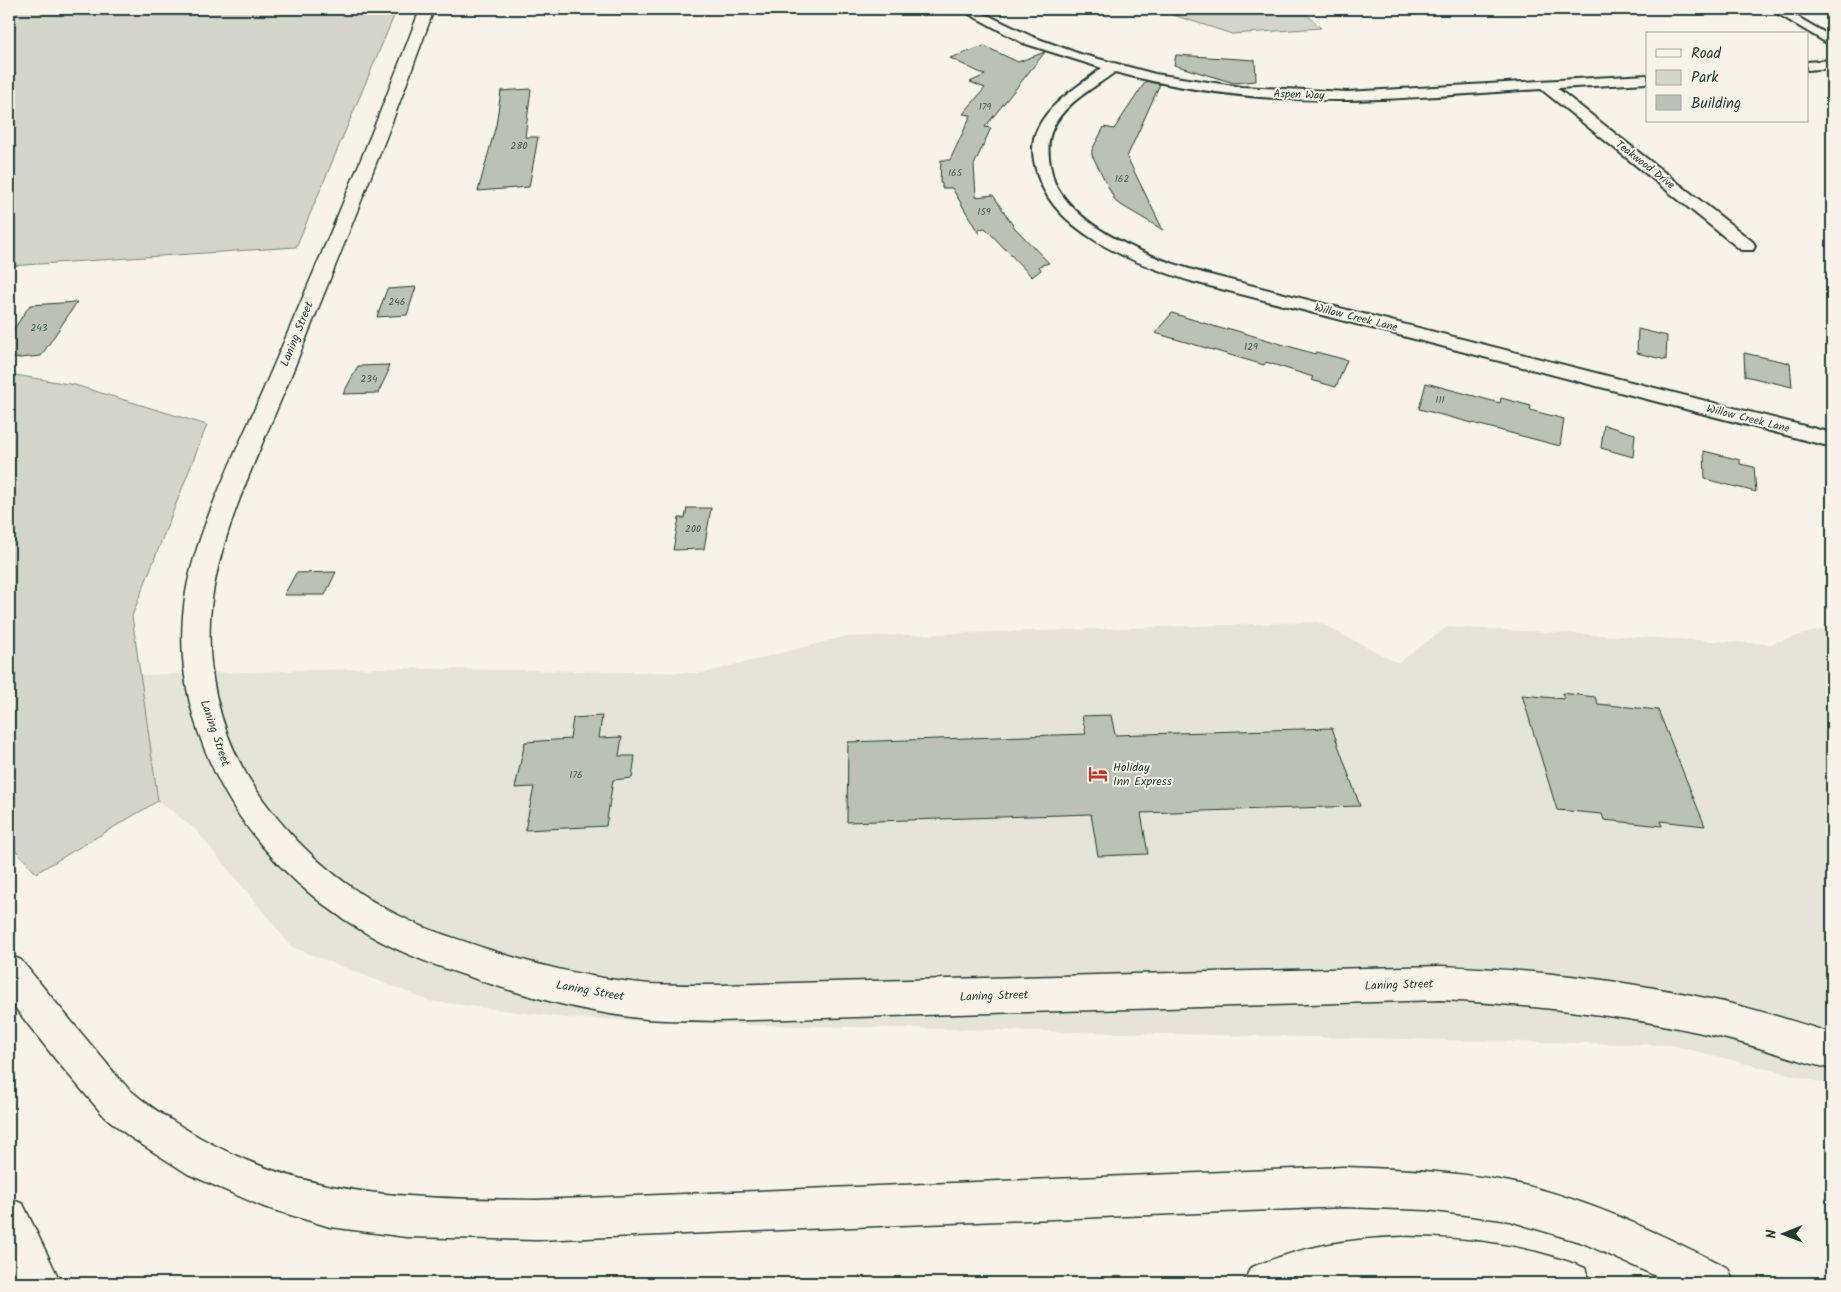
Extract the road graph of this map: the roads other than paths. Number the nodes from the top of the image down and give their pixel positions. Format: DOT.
graph roads {
  1 [pos="427,9"];
  2 [pos="966,9"];
  3 [pos="1776,9"];
  4 [pos="1832,42"];
  5 [pos="1832,64"];
  6 [pos="1808,66"];
  7 [pos="1111,68"];
  8 [pos="1646,79"];
  9 [pos="1543,84"];
  10 [pos="1747,246"];
  11 [pos="1832,440"];
  12 [pos="9,972"];
  13 [pos="1832,1051"];
  14 [pos="9,1218"];
  15 [pos="40,1283"];
  16 [pos="1265,1283"];
  17 [pos="1570,1283"];
  18 [pos="1713,1283"];
  1 -- 13 [label="main road, Laning Street"];
  2 -- 7 [label="street, Aspen Way"];
  3 -- 4 [label="street"];
  5 -- 6 [label="street"];
  7 -- 9 [label="street, Aspen Way"];
  7 -- 11 [label="street, Willow Creek Lane"];
  8 -- 9 [label="street, Aspen Way"];
  9 -- 10 [label="street, Teakwood Drive"];
  12 -- 18 [label="main road"];
  14 -- 15 [label="main road"];
  16 -- 17 [label="main road"];
}
